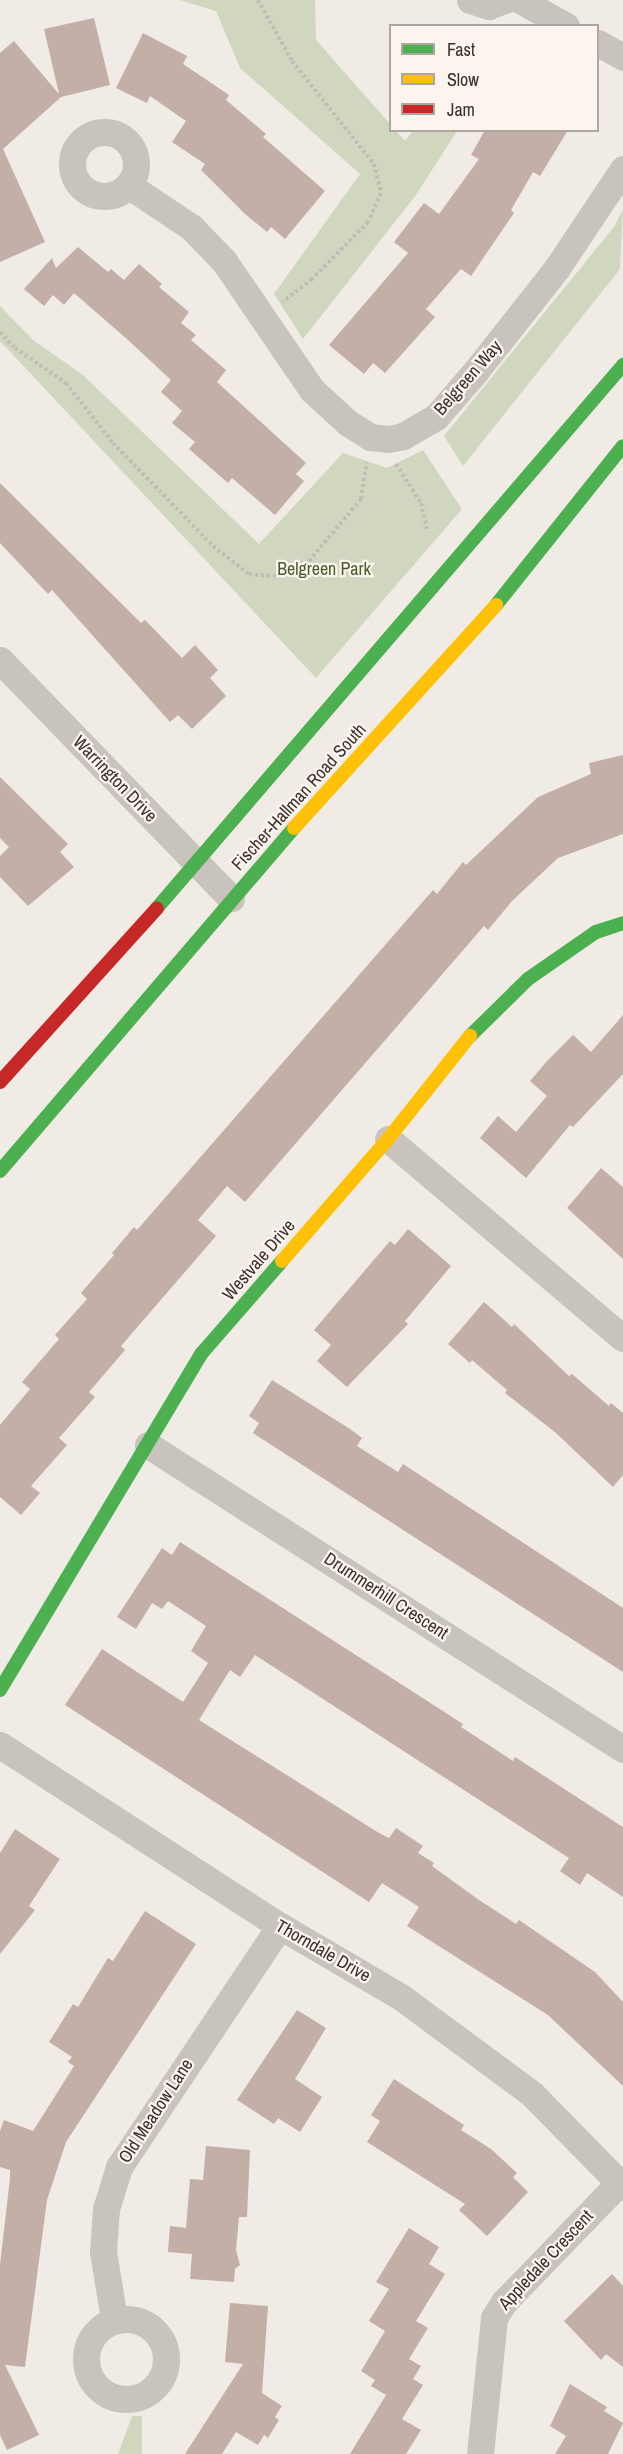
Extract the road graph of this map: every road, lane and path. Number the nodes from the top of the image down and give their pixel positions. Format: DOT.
graph roads {
  1 [pos="258,0"];
  2 [pos="470,0"];
  3 [pos="505,0"];
  4 [pos="520,0"];
  5 [pos="562,24"];
  6 [pos="599,44"];
  7 [pos="623,57"];
  8 [pos="623,169"];
  9 [pos="128,185"];
  10 [pos="262,317"];
  11 [pos="0,332"];
  12 [pos="623,365"];
  13 [pos="370,437"];
  14 [pos="623,446"];
  15 [pos="394,460"];
  16 [pos="426,529"];
  17 [pos="0,660"];
  18 [pos="198,864"];
  19 [pos="231,898"];
  20 [pos="623,923"];
  21 [pos="0,1082"];
  22 [pos="388,1139"];
  23 [pos="0,1171"];
  24 [pos="623,1338"];
  25 [pos="148,1445"];
  26 [pos="0,1690"];
  27 [pos="0,1745"];
  28 [pos="623,1749"];
  29 [pos="280,1926"];
  30 [pos="621,2185"];
  31 [pos="114,2319"];
  32 [pos="480,2454"];
  1 -- 10 [label="path"];
  2 -- 3 [label="street"];
  4 -- 5 [label="street"];
  6 -- 7 [label="street"];
  8 -- 13 [label="street, Belgreen Way"];
  9 -- 10 [label="street"];
  10 -- 13 [label="street"];
  11 -- 13 [label="path"];
  12 -- 18 [label="main road, Fischer-Hallman Road South"];
  14 -- 19 [label="main road, Fischer-Hallman Road South"];
  15 -- 16 [label="path"];
  17 -- 18 [label="street, Warrington Drive"];
  18 -- 19 [label="street, Warrington Drive"];
  18 -- 21 [label="main road, Fischer-Hallman Road South"];
  19 -- 23 [label="main road, Fischer-Hallman Road South"];
  20 -- 22 [label="main road, Westvale Drive"];
  22 -- 24 [label="street"];
  22 -- 25 [label="main road, Westvale Drive"];
  25 -- 26 [label="main road, Westvale Drive"];
  25 -- 28 [label="street, Drummerhill Crescent"];
  27 -- 29 [label="street, Thorndale Drive"];
  29 -- 30 [label="street, Thorndale Drive"];
  29 -- 31 [label="street, Old Meadow Lane"];
  30 -- 32 [label="street, Appledale Crescent"];
}
